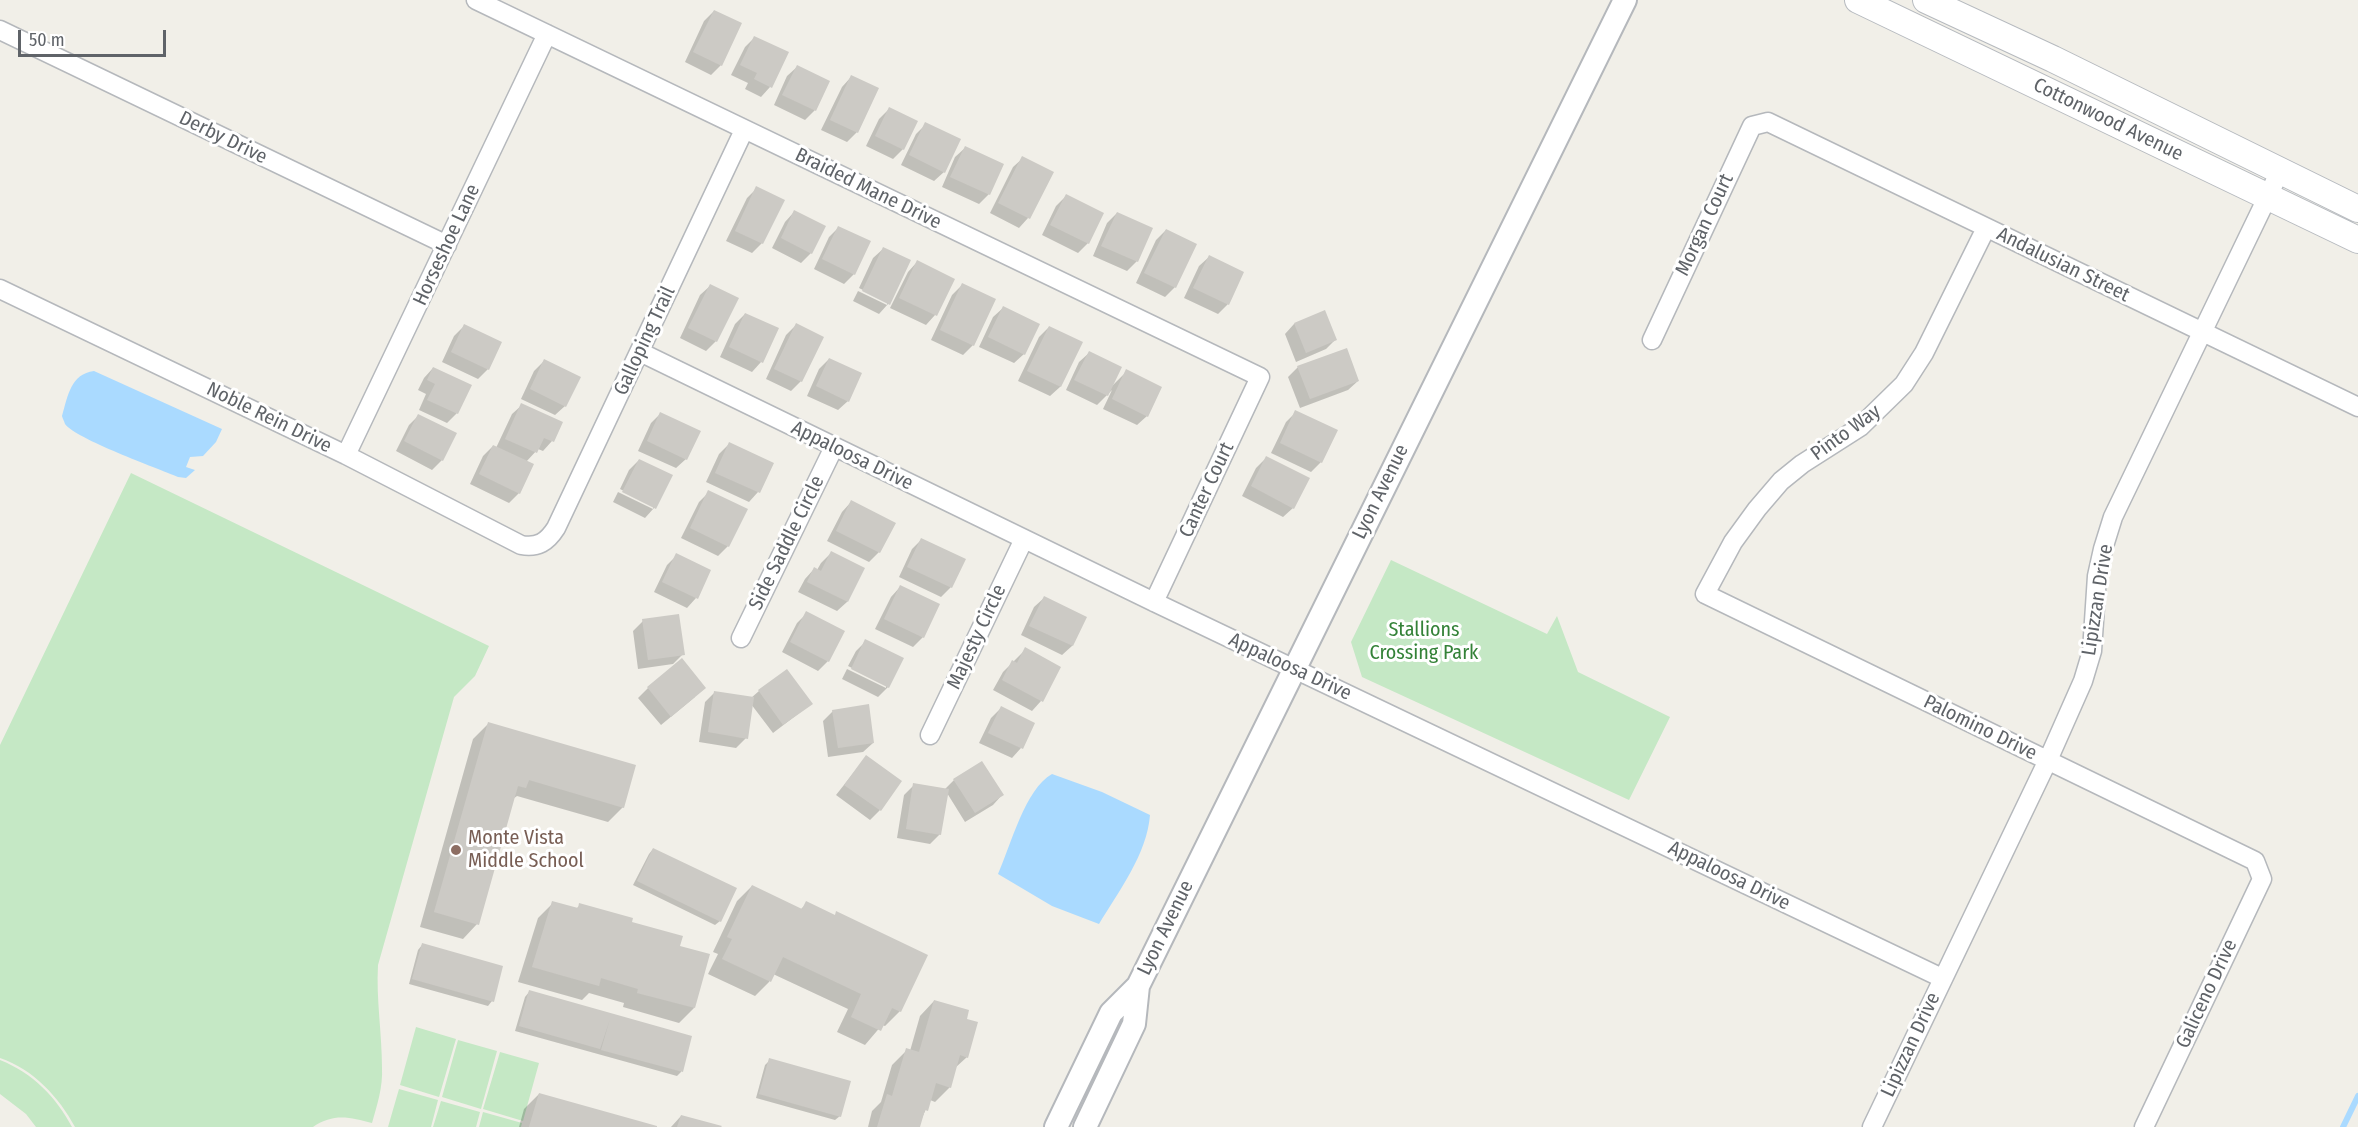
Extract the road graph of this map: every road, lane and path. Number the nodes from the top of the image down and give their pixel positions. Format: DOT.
graph roads {
  1 [pos="476,0"];
  2 [pos="1625,0"];
  3 [pos="1858,0"];
  4 [pos="1926,0"];
  5 [pos="0,30"];
  6 [pos="547,34"];
  7 [pos="1768,122"];
  8 [pos="744,130"];
  9 [pos="2280,171"];
  10 [pos="2268,197"];
  11 [pos="2358,209"];
  12 [pos="1986,228"];
  13 [pos="2358,240"];
  14 [pos="447,245"];
  15 [pos="0,289"];
  16 [pos="2204,333"];
  17 [pos="1652,339"];
  18 [pos="640,352"];
  19 [pos="1260,377"];
  20 [pos="2358,407"];
  21 [pos="834,447"];
  22 [pos="346,455"];
  23 [pos="1024,539"];
  24 [pos="537,545"];
  25 [pos="1706,594"];
  26 [pos="1154,602"];
  27 [pos="741,638"];
  28 [pos="1293,668"];
  29 [pos="930,735"];
  30 [pos="2048,760"];
  31 [pos="2255,861"];
  32 [pos="1942,978"];
  33 [pos="1138,986"];
  34 [pos="1056,1127"];
  35 [pos="1085,1127"];
  36 [pos="1872,1127"];
  37 [pos="2144,1127"];
  1 -- 6 [label="street, Braided Mane Drive"];
  2 -- 28 [label="street, Lyon Avenue"];
  3 -- 10 [label="main road, Cottonwood Avenue"];
  4 -- 9 [label="main road, Cottonwood Avenue"];
  5 -- 14 [label="street, Derby Drive"];
  6 -- 8 [label="street, Braided Mane Drive"];
  6 -- 14 [label="street, Horseshoe Lane"];
  7 -- 12 [label="street, Andalusian Street"];
  7 -- 17 [label="street, Morgan Court"];
  8 -- 18 [label="street, Galloping Trail"];
  8 -- 19 [label="street, Braided Mane Drive"];
  9 -- 10 [label="street, Lipizzan Drive"];
  9 -- 11 [label="main road, Cottonwood Avenue"];
  10 -- 13 [label="main road, Cottonwood Avenue"];
  10 -- 16 [label="street, Lipizzan Drive"];
  12 -- 16 [label="street, Andalusian Street"];
  12 -- 25 [label="street, Pinto Way"];
  14 -- 22 [label="street, Horseshoe Lane"];
  15 -- 22 [label="street, Noble Rein Drive"];
  16 -- 20 [label="street, Andalusian Street"];
  16 -- 30 [label="street, Lipizzan Drive"];
  18 -- 21 [label="street, Appaloosa Drive"];
  18 -- 24 [label="street, Galloping Trail"];
  19 -- 26 [label="street, Canter Court"];
  21 -- 23 [label="street, Appaloosa Drive"];
  21 -- 27 [label="street, Side Saddle Circle"];
  22 -- 24 [label="street, Noble Rein Drive"];
  23 -- 26 [label="street, Appaloosa Drive"];
  23 -- 29 [label="street, Majesty Circle"];
  25 -- 30 [label="street, Palomino Drive"];
  26 -- 28 [label="street, Appaloosa Drive"];
  28 -- 32 [label="street, Appaloosa Drive"];
  28 -- 33 [label="street, Lyon Avenue"];
  30 -- 31 [label="street, Palomino Drive"];
  30 -- 32 [label="street, Lipizzan Drive"];
  31 -- 37 [label="street, Galiceno Drive"];
  32 -- 36 [label="street, Lipizzan Drive"];
  33 -- 34 [label="street, Lyon Avenue"];
  33 -- 35 [label="street, Lyon Avenue"];
}
